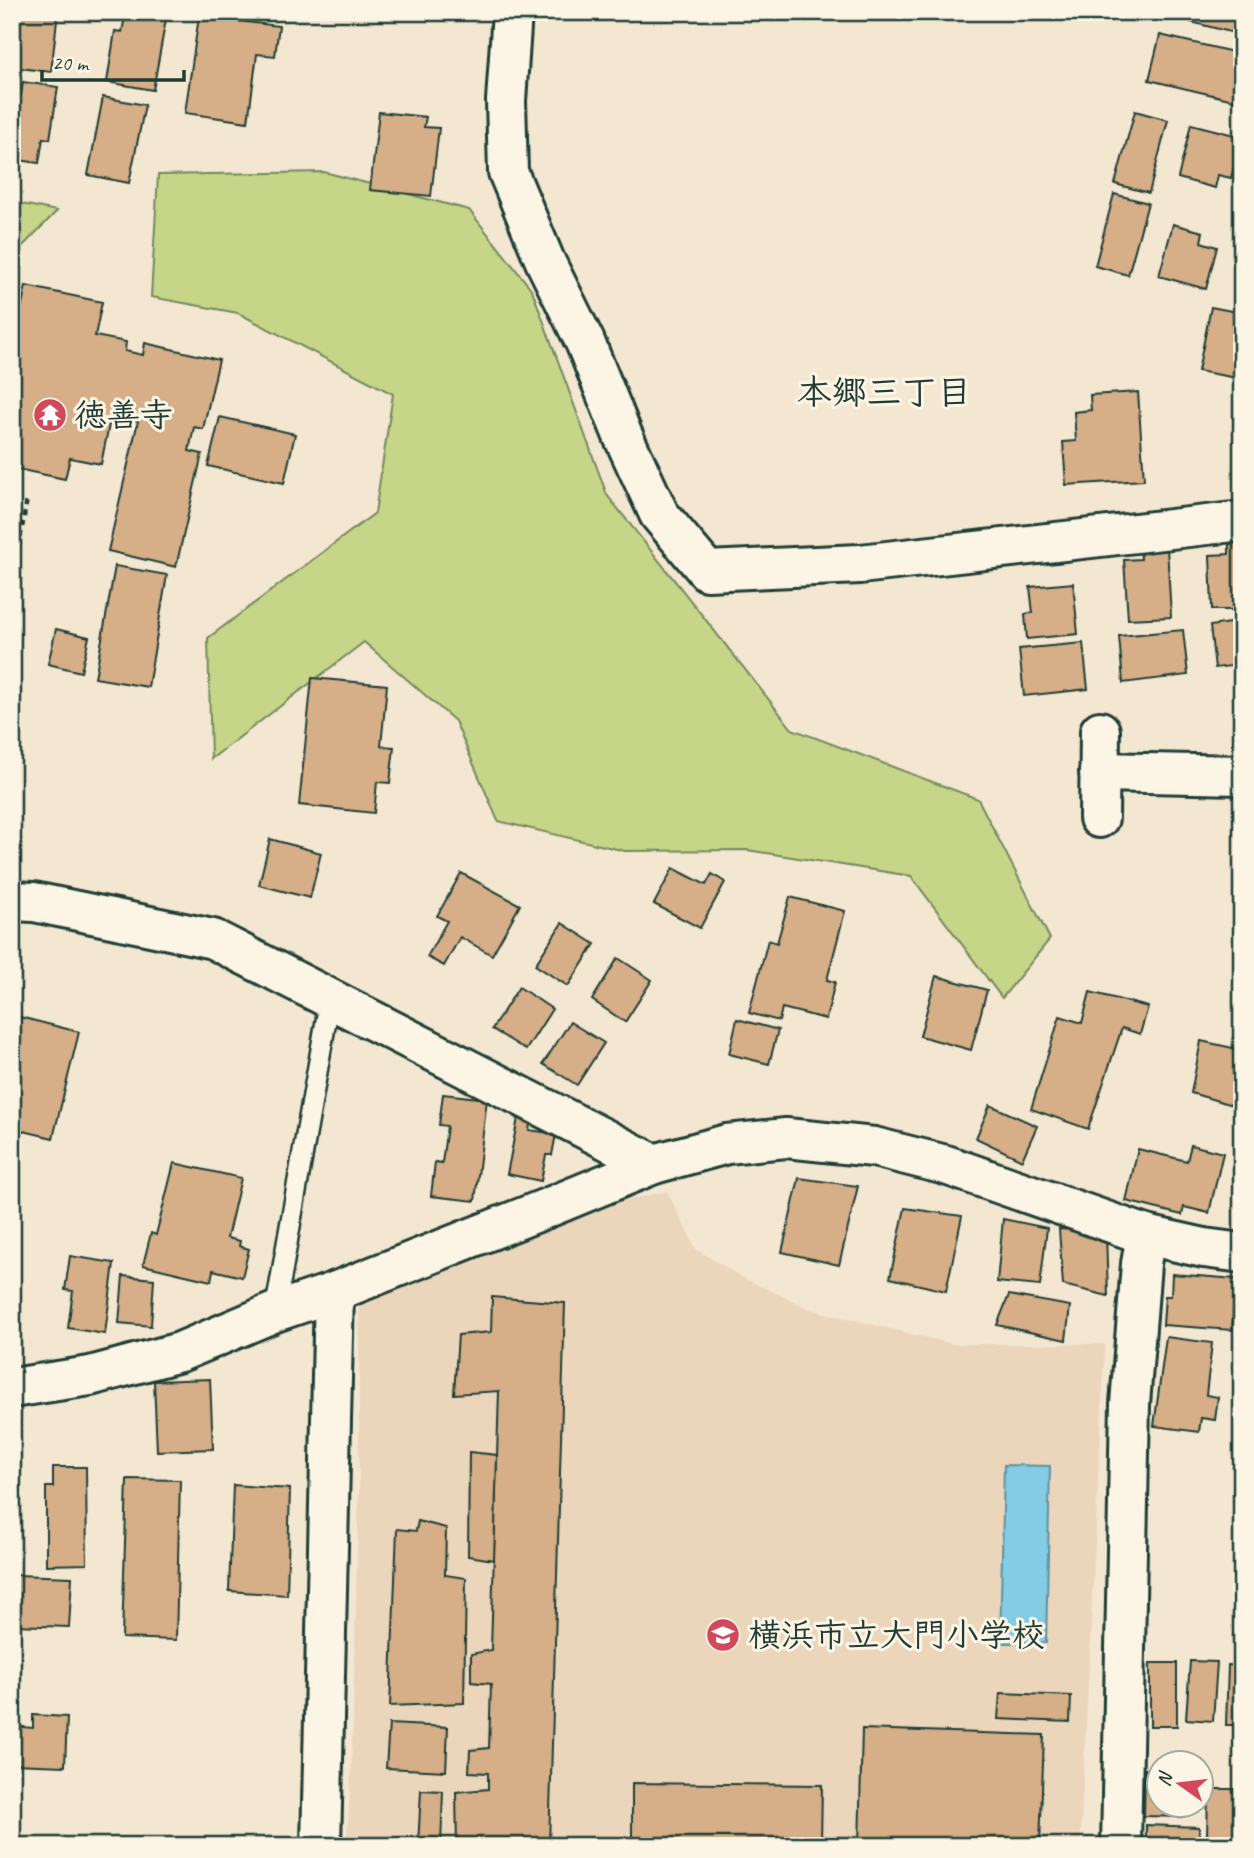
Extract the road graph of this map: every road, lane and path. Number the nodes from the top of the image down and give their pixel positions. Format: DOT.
graph roads {
  1 [pos="512,12"];
  2 [pos="27,499"];
  3 [pos="1242,521"];
  4 [pos="12,586"];
  5 [pos="1100,731"];
  6 [pos="1099,772"];
  7 [pos="1242,775"];
  8 [pos="1099,818"];
  9 [pos="12,901"];
  10 [pos="330,998"];
  11 [pos="654,1164"];
  12 [pos="1146,1235"];
  13 [pos="1242,1253"];
  14 [pos="334,1292"];
  15 [pos="275,1312"];
  16 [pos="12,1388"];
  17 [pos="321,1846"];
  18 [pos="1121,1846"];
  1 -- 3 [label="street"];
  2 -- 4 [label="path"];
  5 -- 6 [label="street"];
  6 -- 7 [label="street"];
  6 -- 8 [label="street"];
  9 -- 10 [label="street"];
  10 -- 11 [label="street"];
  10 -- 15 [label="lane"];
  11 -- 12 [label="street"];
  11 -- 14 [label="street"];
  12 -- 13 [label="street"];
  12 -- 18 [label="street"];
  14 -- 15 [label="street"];
  14 -- 17 [label="street"];
  15 -- 16 [label="street"];
}
